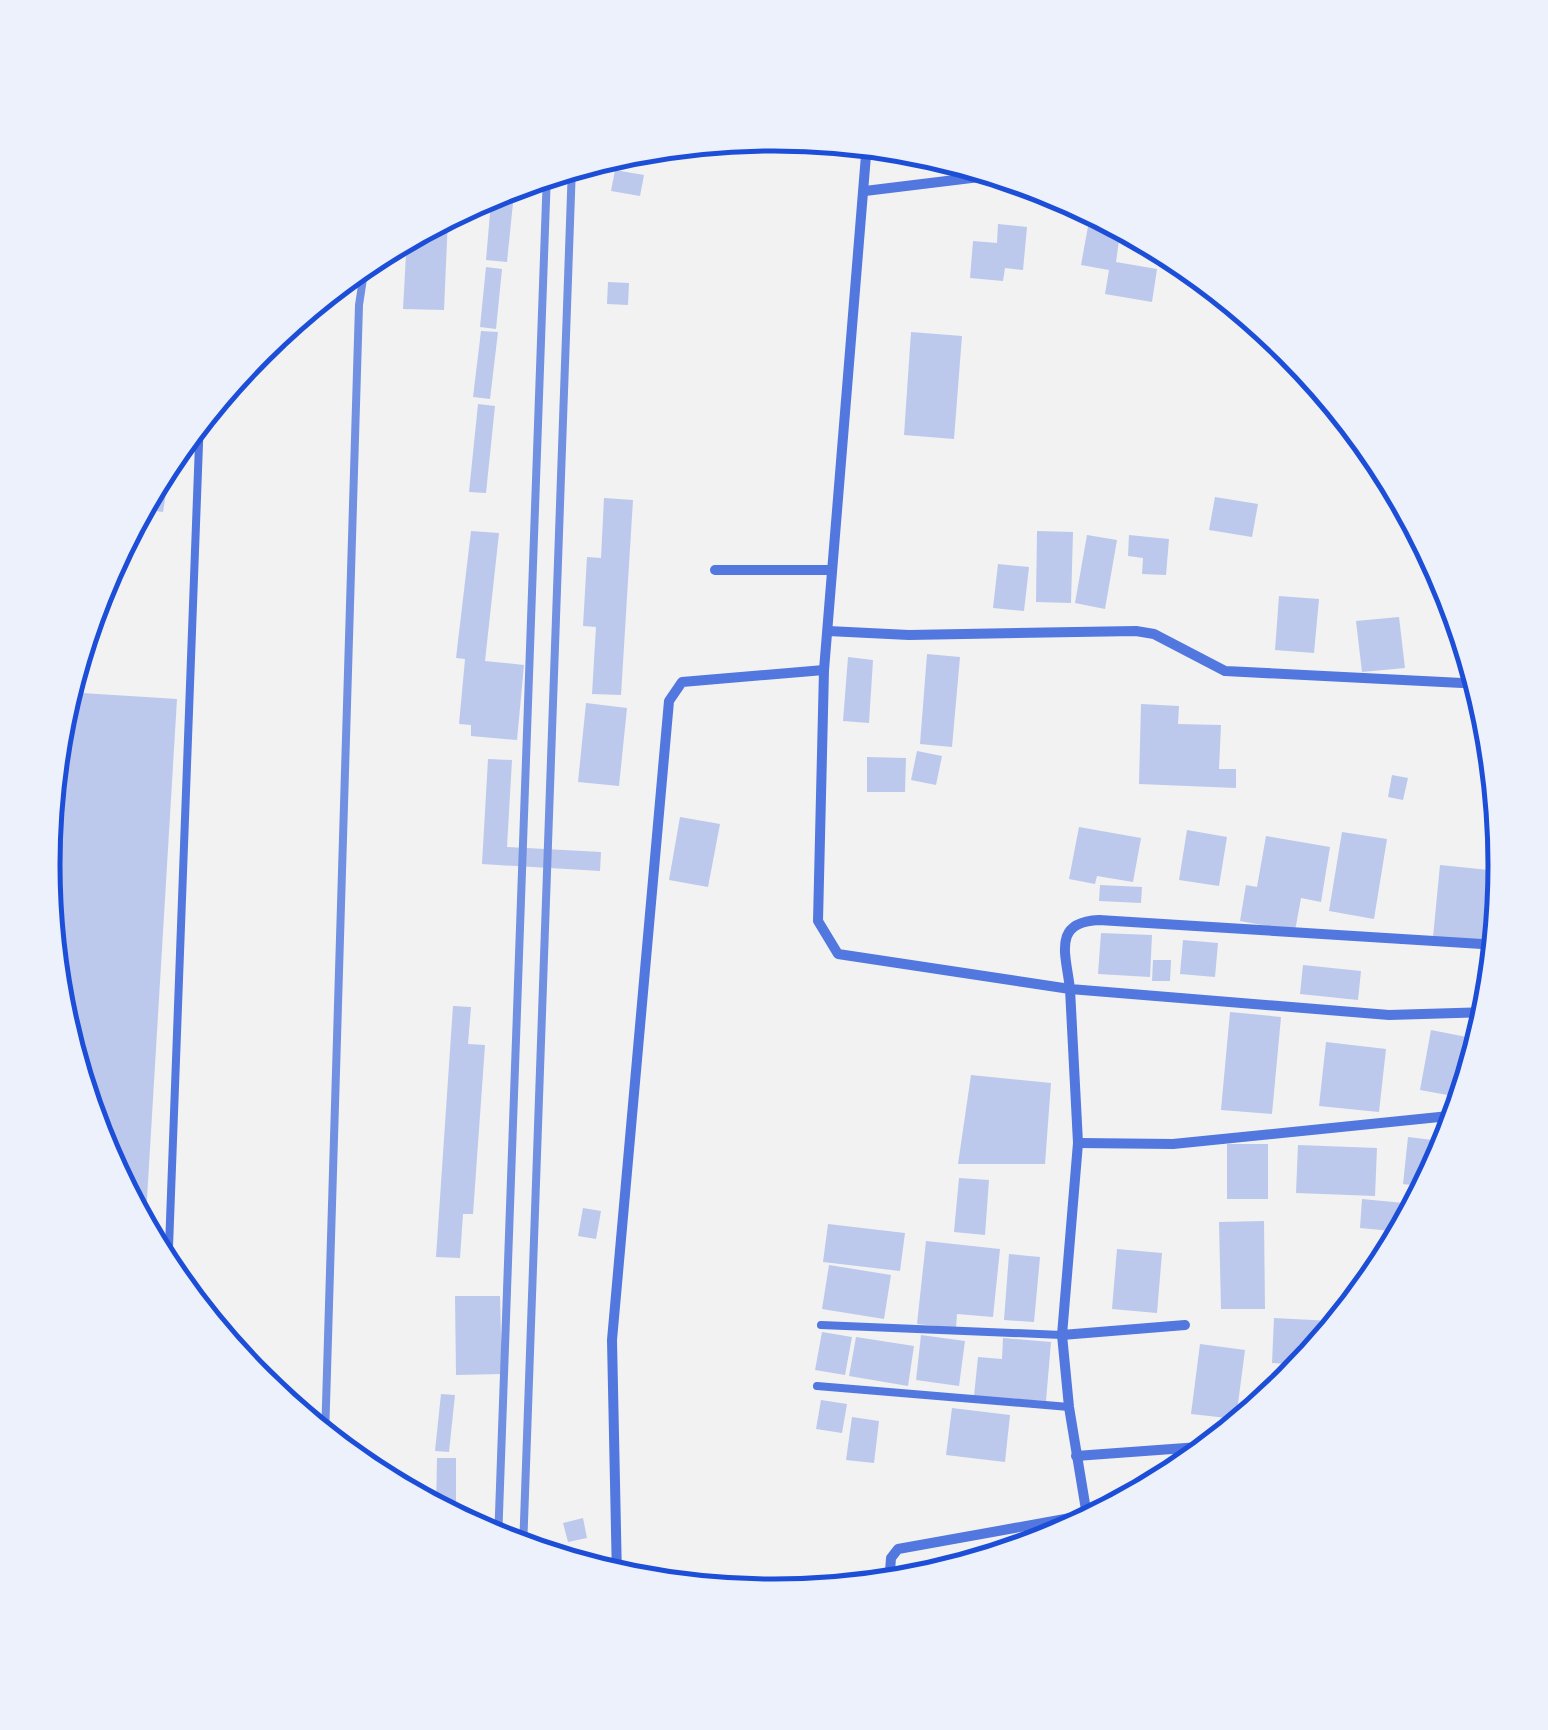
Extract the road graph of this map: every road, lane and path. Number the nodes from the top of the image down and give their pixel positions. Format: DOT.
graph roads {
  1 [pos="866,157"];
  2 [pos="969,178"];
  3 [pos="865,191"];
  4 [pos="199,442"];
  5 [pos="715,570"];
  6 [pos="831,570"];
  7 [pos="828,631"];
  8 [pos="824,670"];
  9 [pos="1462,683"];
  10 [pos="1483,944"];
  11 [pos="1070,989"];
  12 [pos="1472,1013"];
  13 [pos="1442,1117"];
  14 [pos="1078,1143"];
  15 [pos="169,1244"];
  16 [pos="820,1325"];
  17 [pos="1185,1325"];
  18 [pos="1062,1334"];
  19 [pos="817,1386"];
  20 [pos="1068,1408"];
  21 [pos="1186,1448"];
  22 [pos="1076,1456"];
  23 [pos="1086,1507"];
  24 [pos="1049,1524"];
  25 [pos="618,1561"];
  26 [pos="890,1569"];
  1 -- 3 [label="street"];
  2 -- 3 [label="street"];
  3 -- 6 [label="street"];
  4 -- 15 [label="lane"];
  5 -- 6 [label="street"];
  6 -- 7 [label="street"];
  7 -- 8 [label="street"];
  7 -- 9 [label="street"];
  8 -- 11 [label="street"];
  8 -- 25 [label="street"];
  10 -- 11 [label="street"];
  11 -- 12 [label="street"];
  11 -- 14 [label="street"];
  13 -- 14 [label="street"];
  14 -- 18 [label="street"];
  16 -- 18 [label="lane"];
  17 -- 18 [label="street"];
  18 -- 20 [label="street"];
  19 -- 20 [label="lane"];
  20 -- 22 [label="street"];
  21 -- 22 [label="street"];
  22 -- 23 [label="street"];
  24 -- 26 [label="street"];
}
